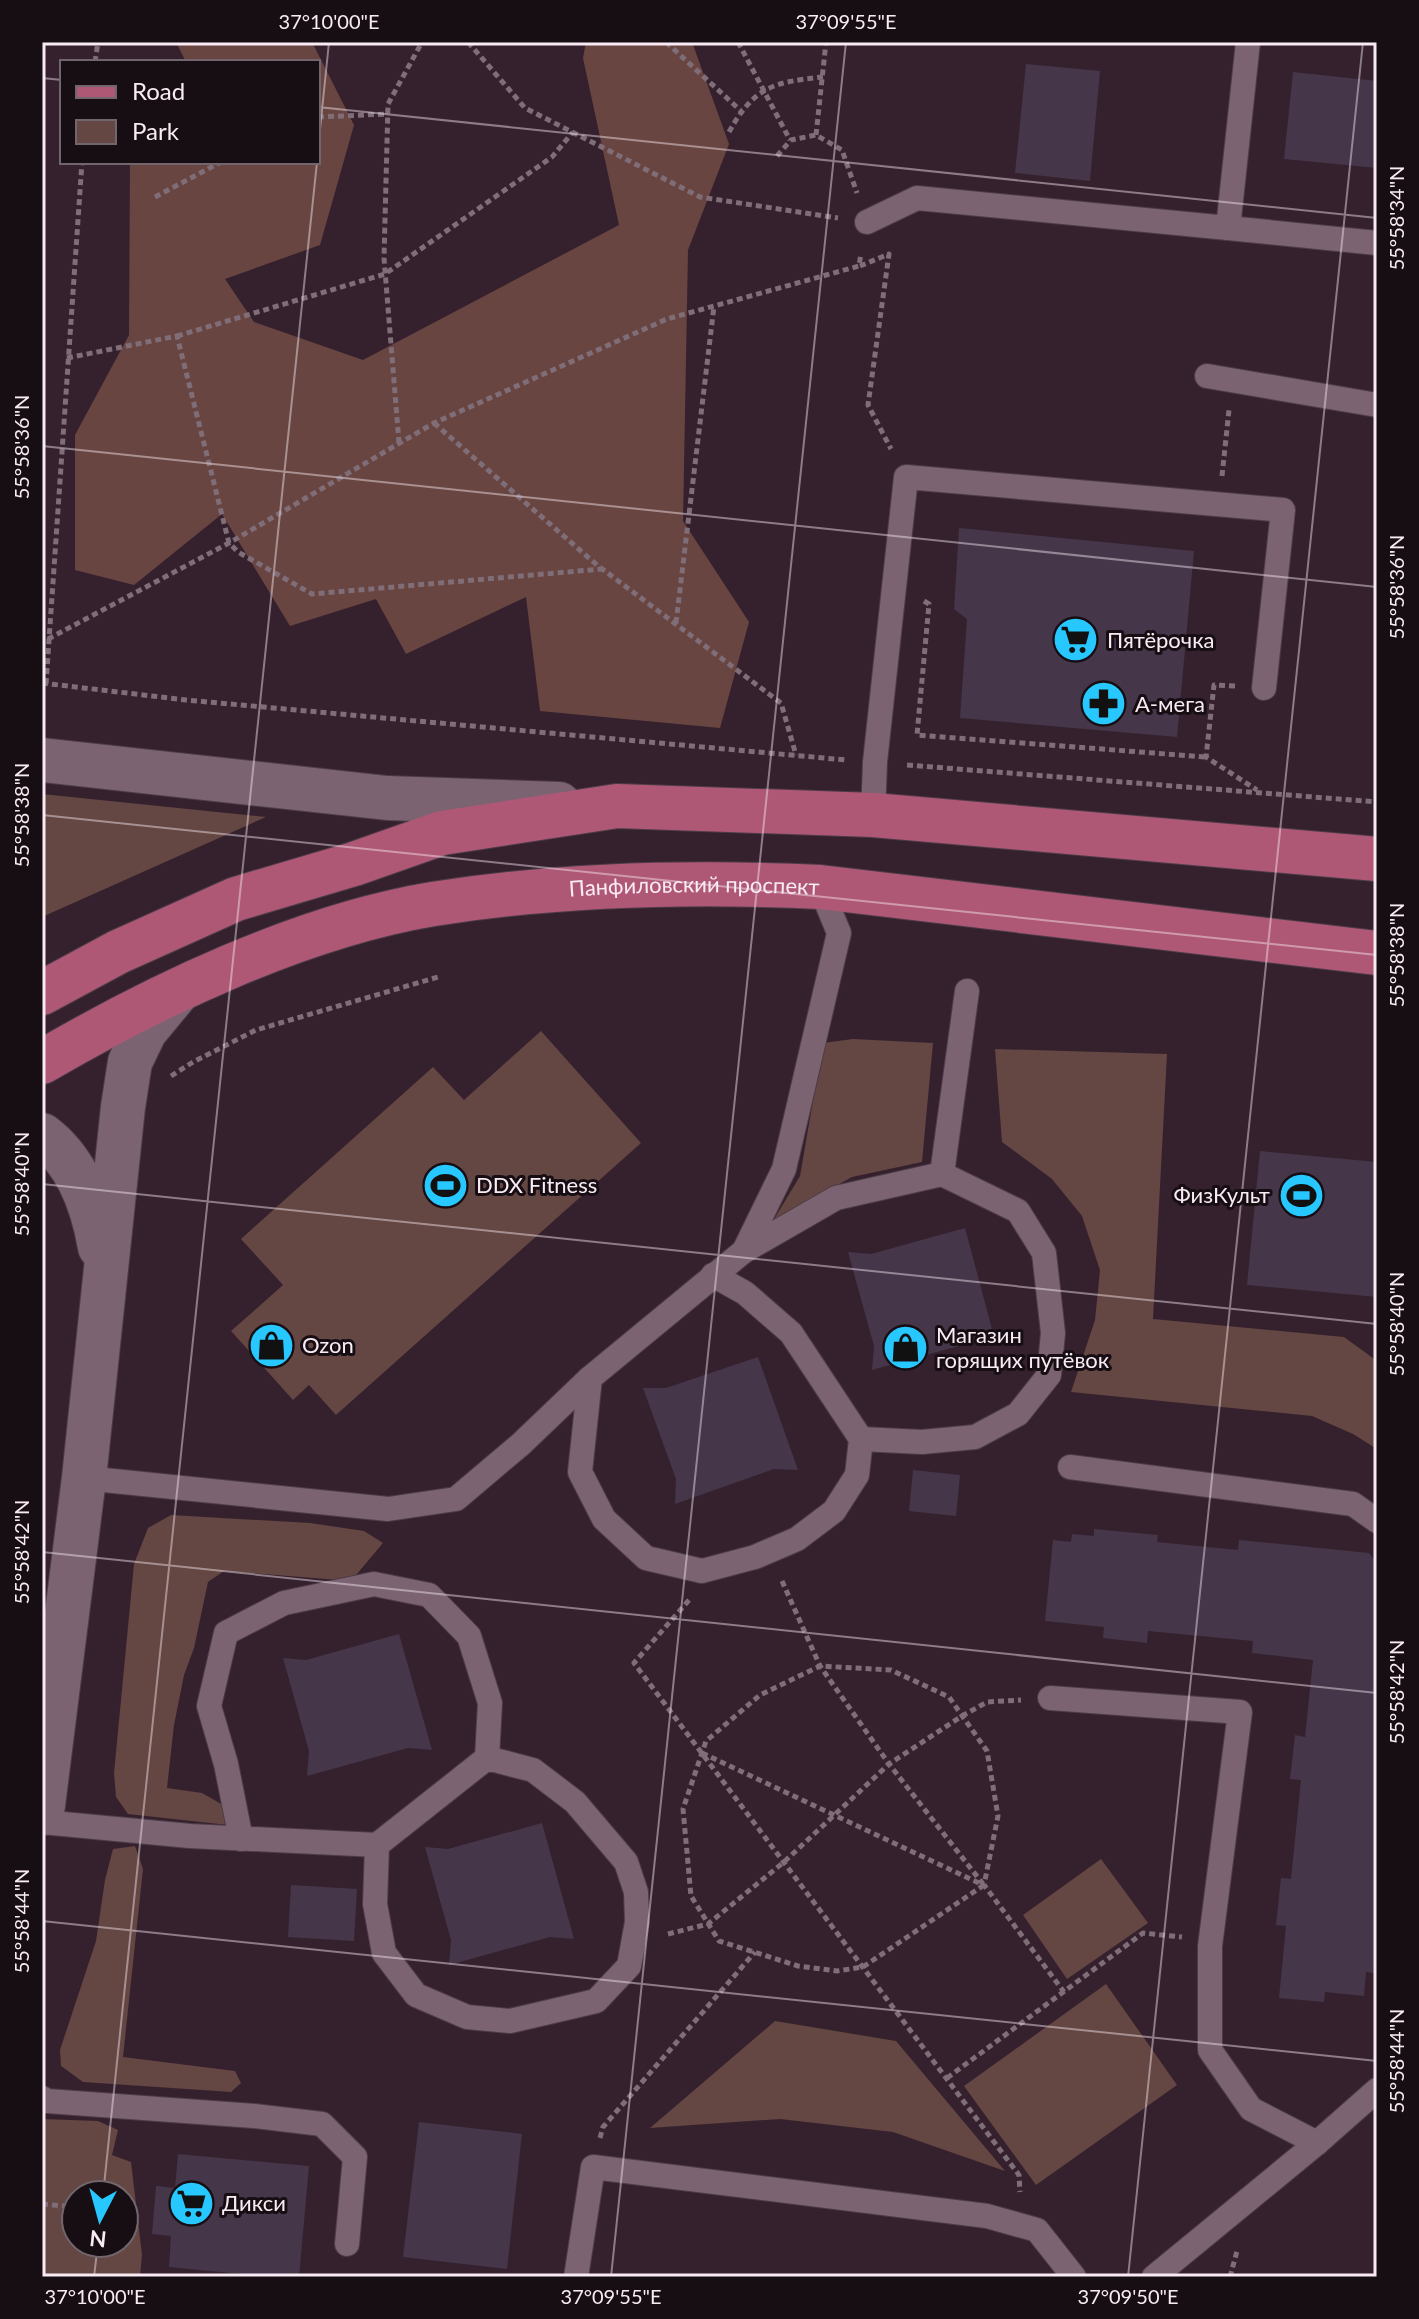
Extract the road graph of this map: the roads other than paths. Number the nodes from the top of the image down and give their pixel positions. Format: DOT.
graph roads {
  1 [pos="1248,42"];
  2 [pos="867,222"];
  3 [pos="1228,228"];
  4 [pos="1377,243"];
  5 [pos="1207,376"];
  6 [pos="1377,405"];
  7 [pos="1264,688"];
  8 [pos="42,760"];
  9 [pos="617,806"];
  10 [pos="873,815"];
  11 [pos="1377,859"];
  12 [pos="820,887"];
  13 [pos="1377,953"];
  14 [pos="179,990"];
  15 [pos="967,991"];
  16 [pos="42,993"];
  17 [pos="42,1062"];
  18 [pos="42,1135"];
  19 [pos="942,1174"];
  20 [pos="744,1251"];
  21 [pos="713,1275"];
  22 [pos="106,1277"];
  23 [pos="590,1378"];
  24 [pos="861,1439"];
  25 [pos="1070,1467"];
  26 [pos="84,1478"];
  27 [pos="1377,1521"];
  28 [pos="1050,1698"];
  29 [pos="487,1758"];
  30 [pos="42,1813"];
  31 [pos="42,1822"];
  32 [pos="241,1839"];
  33 [pos="377,1845"];
  34 [pos="1377,2090"];
  35 [pos="42,2098"];
  36 [pos="1317,2143"];
  37 [pos="347,2244"];
  38 [pos="576,2277"];
  39 [pos="1074,2277"];
  40 [pos="1154,2277"];
  1 -- 3 [label="lane"];
  2 -- 3 [label="lane"];
  3 -- 4 [label="lane"];
  5 -- 6 [label="lane"];
  7 -- 10 [label="lane"];
  8 -- 9 [label="main road"];
  9 -- 10 [label="main road"];
  9 -- 16 [label="main road"];
  10 -- 11 [label="main road"];
  12 -- 13 [label="main road, Панфиловский проспект"];
  12 -- 14 [label="main road, Панфиловский проспект"];
  12 -- 20 [label="lane"];
  14 -- 17 [label="main road, Панфиловский проспект"];
  14 -- 22 [label="main road"];
  15 -- 19 [label="lane"];
  18 -- 22 [label="main road"];
  19 -- 20 [label="lane"];
  19 -- 24 [label="lane"];
  20 -- 21 [label="lane"];
  21 -- 23 [label="lane"];
  21 -- 24 [label="lane"];
  22 -- 26 [label="main road"];
  23 -- 24 [label="lane"];
  23 -- 26 [label="lane"];
  25 -- 27 [label="lane"];
  26 -- 30 [label="main road"];
  28 -- 36 [label="lane"];
  29 -- 32 [label="lane"];
  29 -- 33 [label="lane"];
  29 -- 33 [label="lane"];
  31 -- 32 [label="lane"];
  32 -- 33 [label="lane"];
  34 -- 36 [label="lane"];
  35 -- 37 [label="lane"];
  36 -- 40 [label="lane"];
  38 -- 39 [label="lane"];
}
